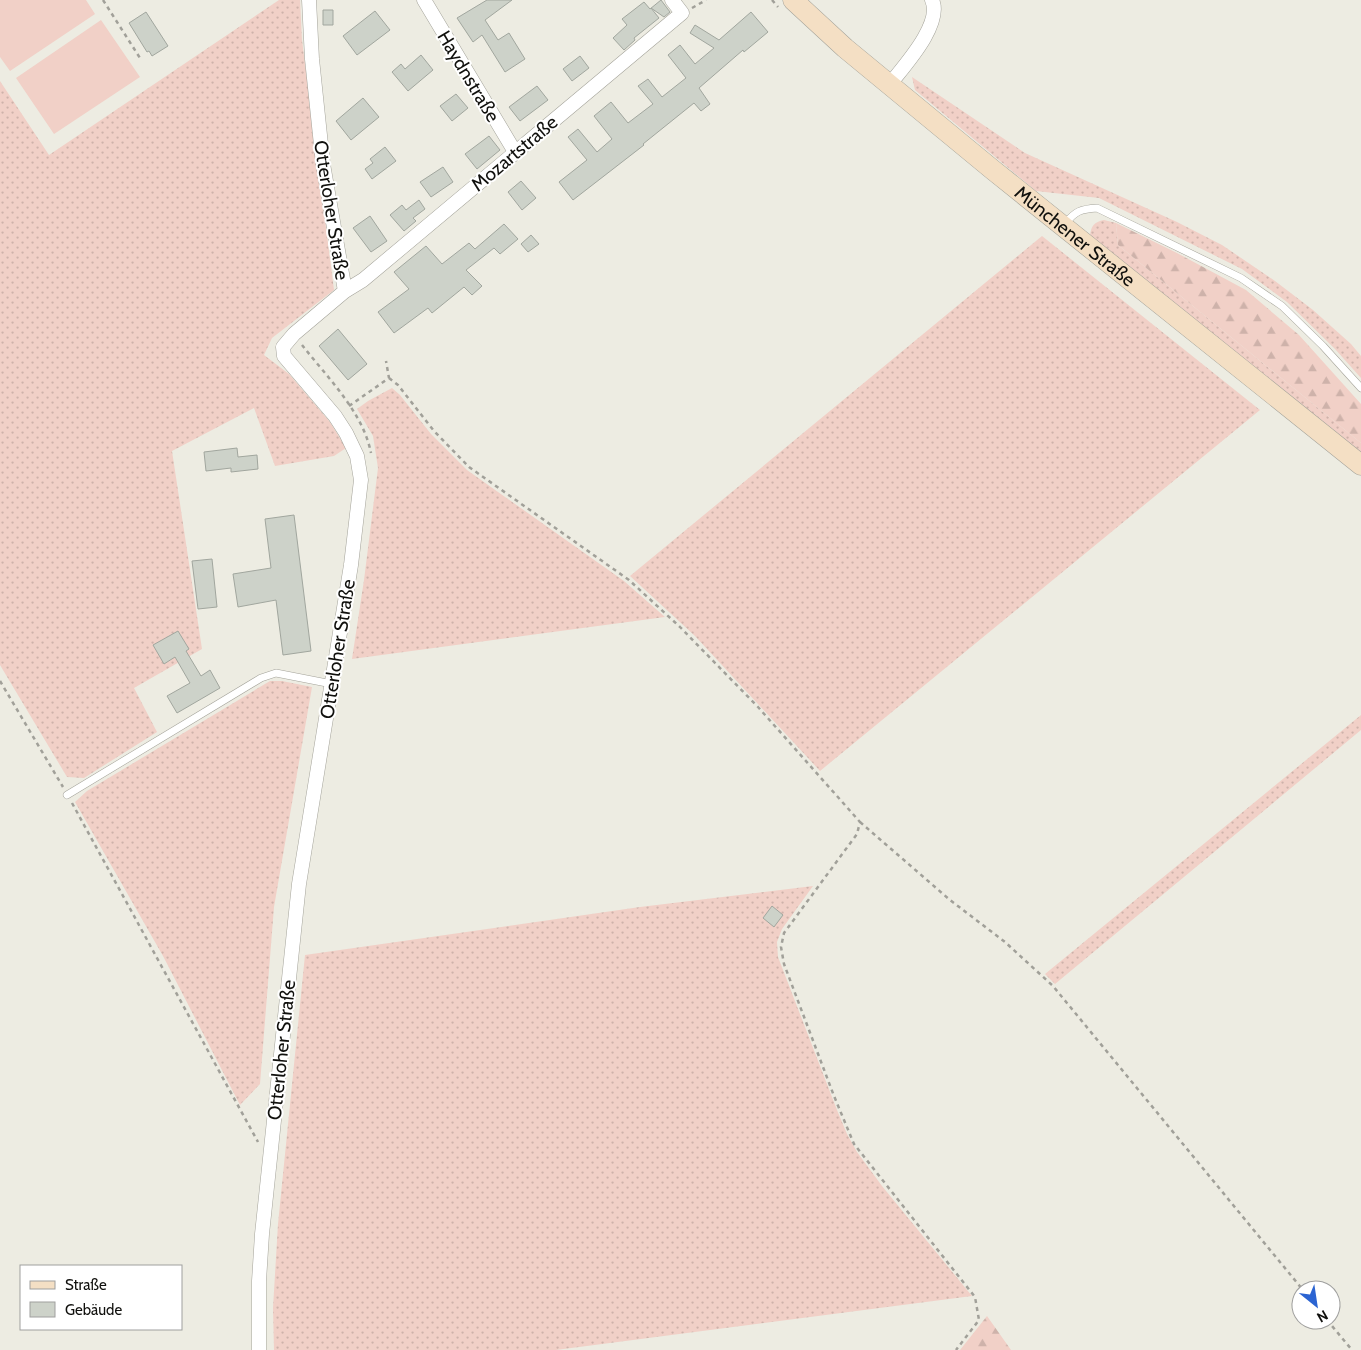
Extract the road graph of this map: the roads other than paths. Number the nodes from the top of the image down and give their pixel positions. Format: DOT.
graph roads {
  1 [pos="309,0"];
  2 [pos="424,0"];
  3 [pos="672,0"];
  4 [pos="794,0"];
  5 [pos="932,0"];
  6 [pos="890,84"];
  7 [pos="515,152"];
  8 [pos="1063,226"];
  9 [pos="345,291"];
  10 [pos="1361,388"];
  11 [pos="1361,464"];
  12 [pos="332,684"];
  13 [pos="67,795"];
  14 [pos="259,1350"];
  1 -- 9 [label="street, Otterloher Straße"];
  2 -- 7 [label="street, Haydnstraße"];
  3 -- 7 [label="street, Mozartstraße"];
  4 -- 6 [label="main road, Münchener Straße"];
  5 -- 6 [label="street"];
  6 -- 8 [label="main road, Münchener Straße"];
  7 -- 9 [label="street, Mozartstraße"];
  8 -- 10 [label="lane"];
  8 -- 11 [label="main road, Münchener Straße"];
  9 -- 12 [label="street, Otterloher Straße"];
  12 -- 13 [label="lane"];
  12 -- 14 [label="street, Otterloher Straße"];
}
